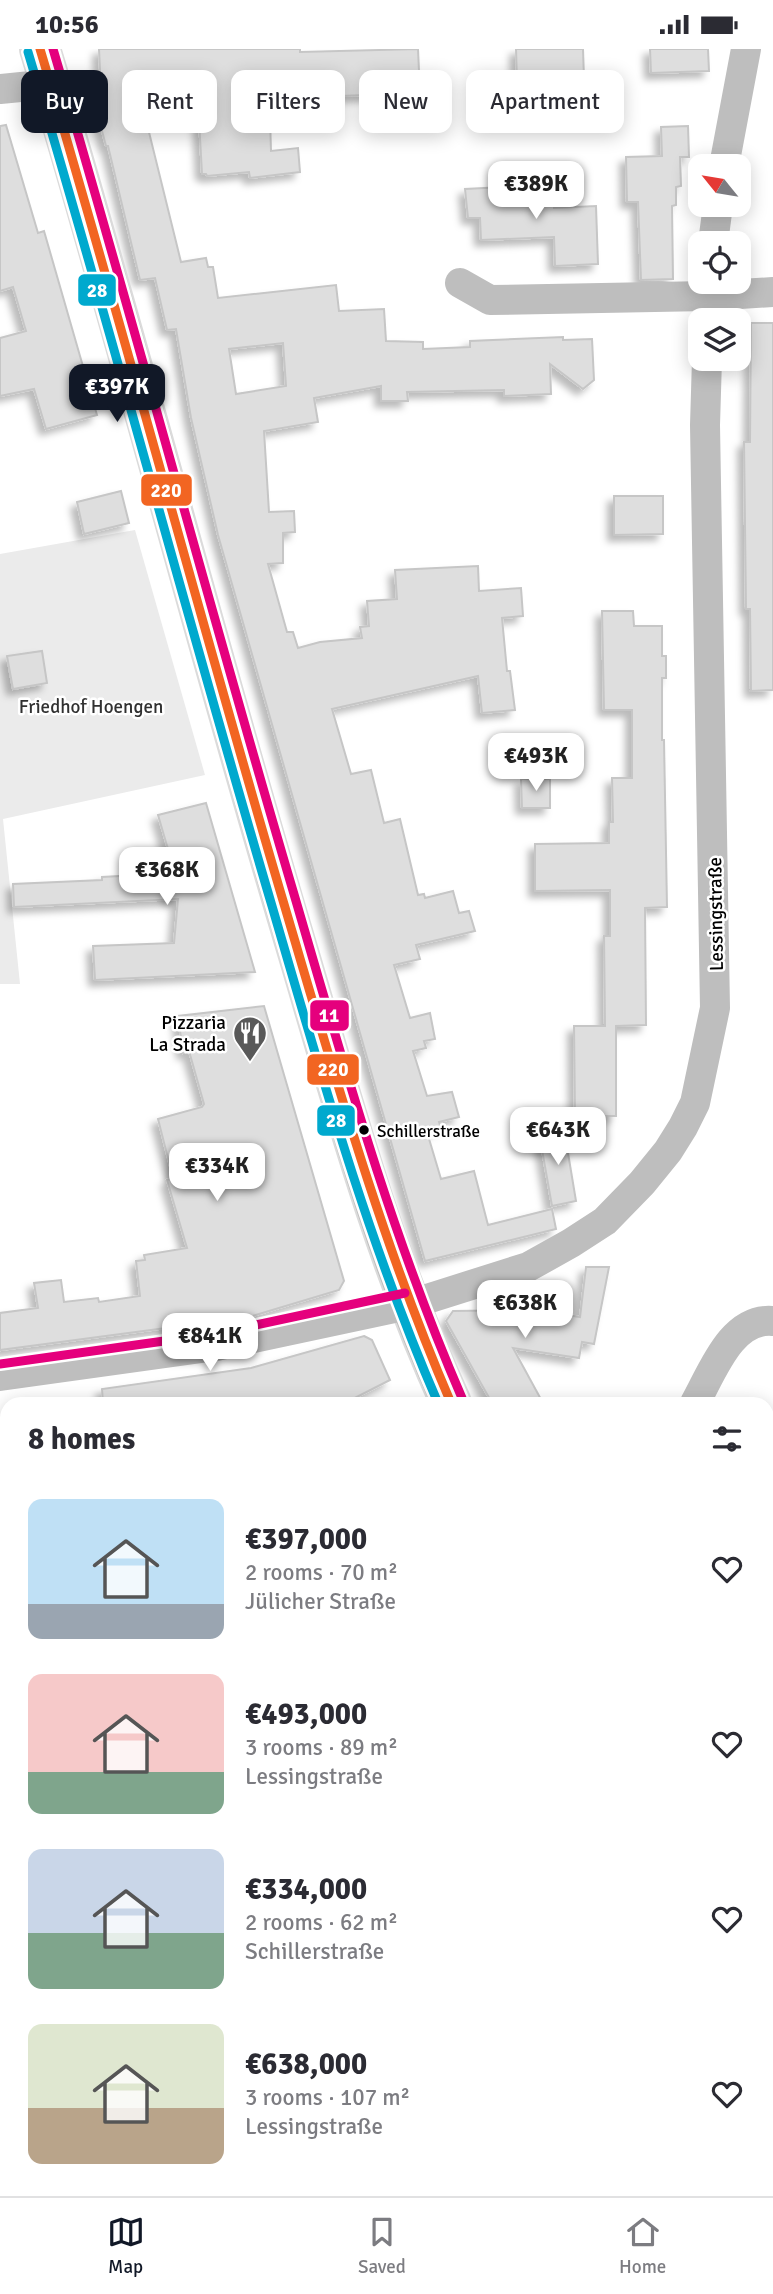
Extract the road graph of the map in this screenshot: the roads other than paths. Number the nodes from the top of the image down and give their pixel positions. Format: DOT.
graph roads {
  1 [pos="746,49"];
  2 [pos="46,67"];
  3 [pos="0,89"];
  4 [pos="726,154"];
  5 [pos="460,283"];
  6 [pos="773,292"];
  7 [pos="708,299"];
  8 [pos="707,371"];
  9 [pos="408,1304"];
  10 [pos="773,1321"];
  11 [pos="0,1376"];
  12 [pos="448,1397"];
  13 [pos="698,1397"];
  1 -- 4 [label="street"];
  2 -- 3 [label="street"];
  2 -- 9 [label="main road"];
  5 -- 7 [label="street"];
  6 -- 7 [label="street"];
  8 -- 9 [label="street, Lessingstraße"];
  9 -- 11 [label="street"];
  9 -- 12 [label="main road"];
  10 -- 13 [label="street"];
}
